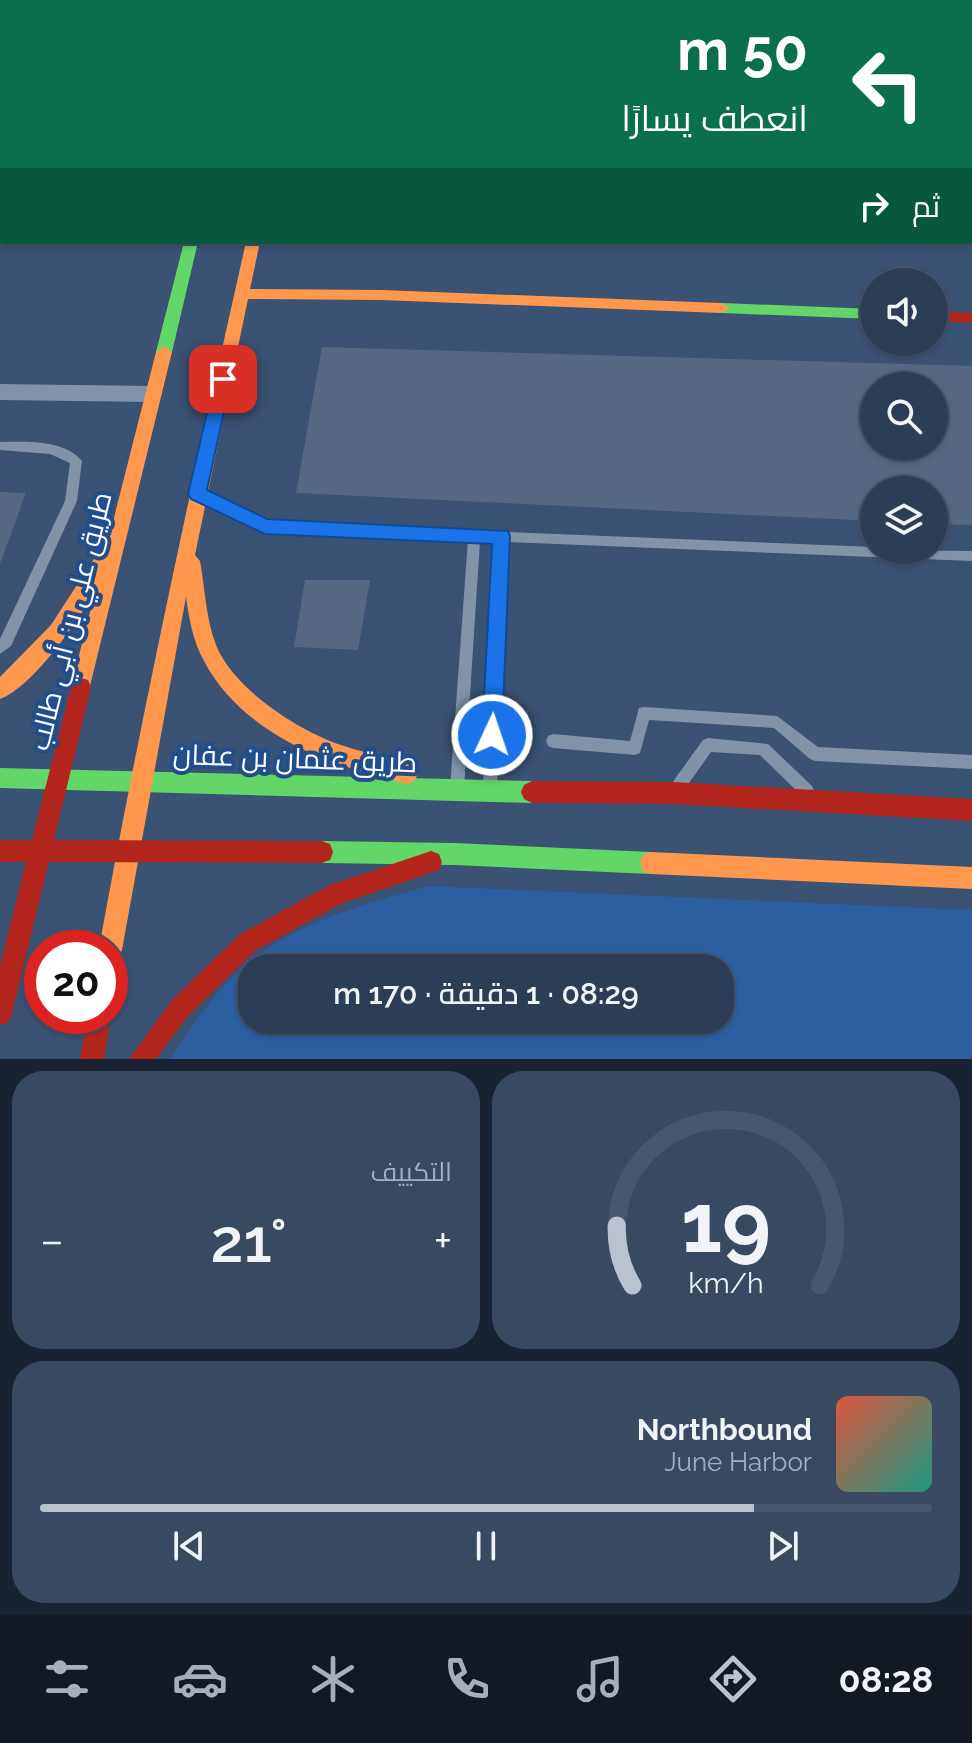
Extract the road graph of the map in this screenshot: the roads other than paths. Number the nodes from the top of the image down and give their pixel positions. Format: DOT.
graph roads {
  1 [pos="190,244"];
  2 [pos="253,244"];
  3 [pos="242,294"];
  4 [pos="860,313"];
  5 [pos="948,317"];
  6 [pos="972,318"];
  7 [pos="0,392"];
  8 [pos="151,394"];
  9 [pos="0,446"];
  10 [pos="197,494"];
  11 [pos="130,497"];
  12 [pos="474,535"];
  13 [pos="501,536"];
  14 [pos="188,541"];
  15 [pos="972,556"];
  16 [pos="0,648"];
  17 [pos="0,690"];
  18 [pos="553,741"];
  19 [pos="972,762"];
  20 [pos="383,764"];
  21 [pos="0,778"];
  22 [pos="60,780"];
  23 [pos="139,780"];
  24 [pos="382,789"];
  25 [pos="456,792"];
  26 [pos="489,792"];
  27 [pos="673,793"];
  28 [pos="816,799"];
  29 [pos="972,810"];
  30 [pos="127,849"];
  31 [pos="0,851"];
  32 [pos="40,852"];
  33 [pos="454,854"];
  34 [pos="972,878"];
  35 [pos="113,930"];
  36 [pos="0,1013"];
  37 [pos="96,1034"];
  38 [pos="92,1059"];
  39 [pos="141,1059"];
  1 -- 8 [label="main road, طريق علي بن أبي طالب"];
  2 -- 3 [label="main road"];
  3 -- 4 [label="main road"];
  3 -- 10 [label="main road"];
  5 -- 6 [label="main road"];
  7 -- 8 [label="street"];
  8 -- 11 [label="main road, طريق علي بن أبي طالب"];
  9 -- 16 [label="lane"];
  10 -- 12 [label="lane"];
  10 -- 14 [label="main road"];
  11 -- 17 [label="main road"];
  11 -- 22 [label="main road, طريق علي بن أبي طالب"];
  12 -- 13 [label="lane"];
  12 -- 25 [label="lane"];
  13 -- 15 [label="lane"];
  13 -- 26 [label="lane"];
  14 -- 20 [label="main road"];
  14 -- 23 [label="main road"];
  18 -- 19 [label="lane"];
  20 -- 24 [label="lane"];
  20 -- 25 [label="main road"];
  21 -- 22 [label="main road, طريق عثمان بن عفان"];
  22 -- 23 [label="main road, طريق عثمان بن عفان"];
  22 -- 32 [label="main road, طريق علي بن أبي طالب"];
  23 -- 24 [label="main road, طريق عثمان بن عفان"];
  23 -- 30 [label="main road"];
  24 -- 25 [label="main road, طريق عثمان بن عفان"];
  25 -- 26 [label="main road, طريق عثمان بن عفان"];
  26 -- 27 [label="main road, طريق عثمان بن عفان"];
  27 -- 28 [label="main road, طريق عثمان بن عفان"];
  27 -- 28 [label="lane"];
  28 -- 29 [label="main road, طريق عثمان بن عفان"];
  30 -- 32 [label="main road"];
  30 -- 33 [label="main road"];
  30 -- 35 [label="main road"];
  31 -- 32 [label="main road"];
  32 -- 36 [label="main road, طريق علي بن أبي طالب"];
  33 -- 34 [label="main road"];
  33 -- 39 [label="main road"];
  37 -- 38 [label="main road"];
}
